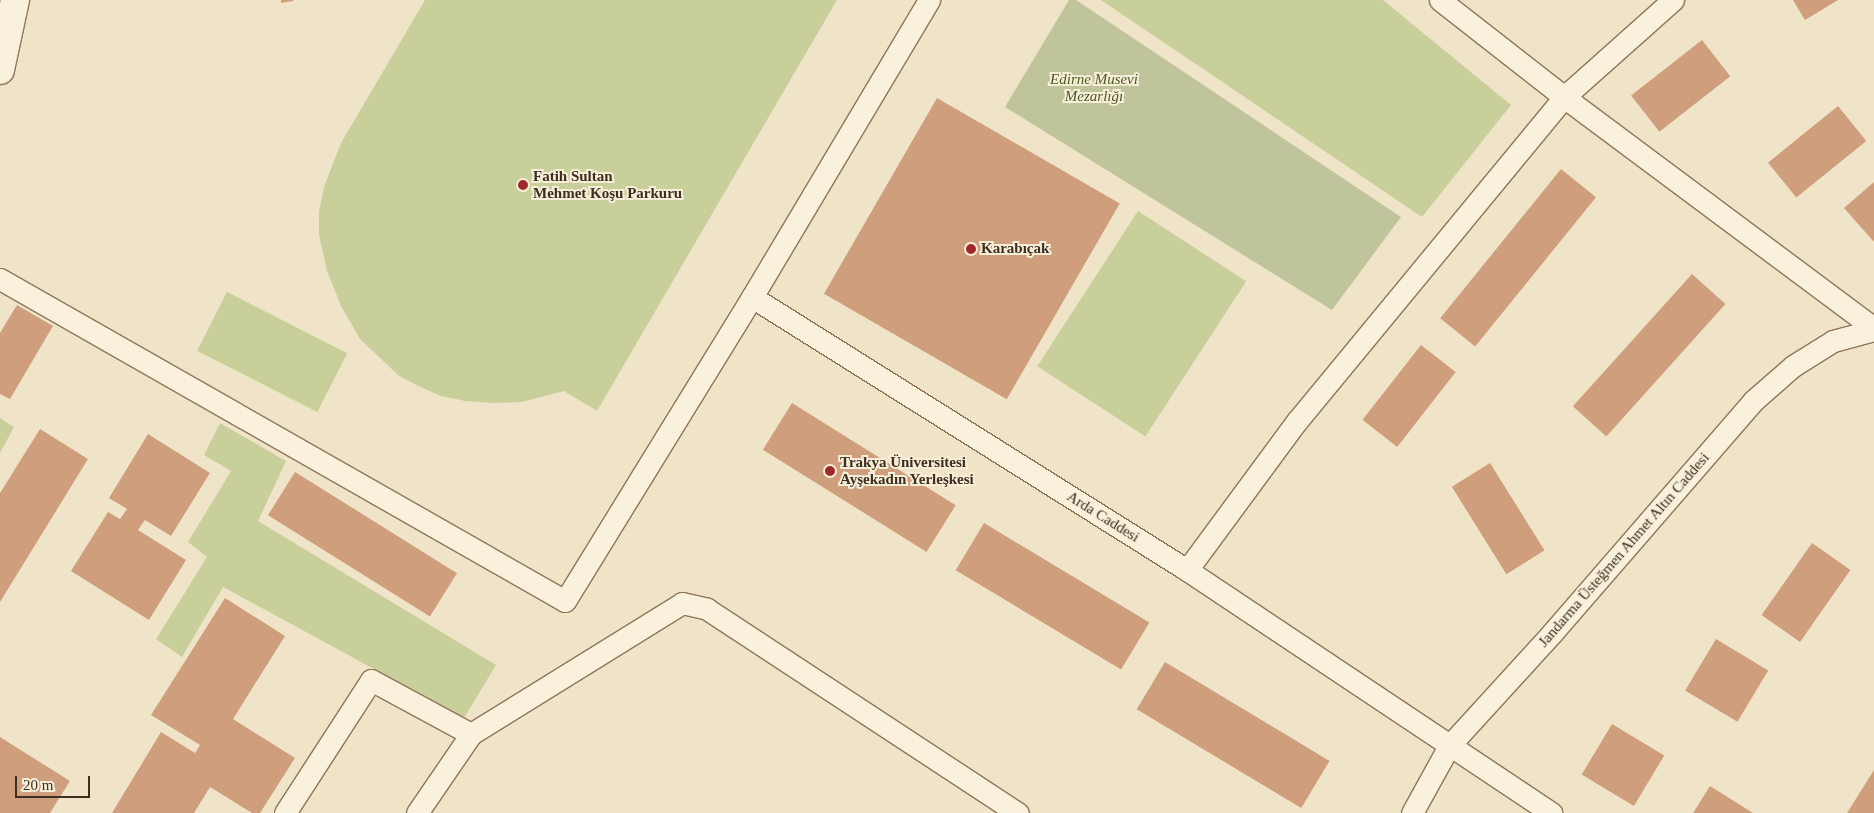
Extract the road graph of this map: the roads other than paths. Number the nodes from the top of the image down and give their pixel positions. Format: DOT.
graph roads {
  1 [pos="15,0"];
  2 [pos="929,0"];
  3 [pos="1440,0"];
  4 [pos="1673,0"];
  5 [pos="0,70"];
  6 [pos="1564,97"];
  7 [pos="0,279"];
  8 [pos="752,297"];
  9 [pos="1874,329"];
  10 [pos="1187,570"];
  11 [pos="471,734"];
  12 [pos="1449,746"];
  13 [pos="285,813"];
  14 [pos="418,813"];
  15 [pos="1018,813"];
  16 [pos="1412,813"];
  17 [pos="1552,813"];
  1 -- 5 [label="main road"];
  2 -- 8 [label="street"];
  3 -- 6 [label="street"];
  4 -- 6 [label="street"];
  6 -- 9 [label="street"];
  6 -- 10 [label="street"];
  7 -- 8 [label="street"];
  8 -- 10 [label="street, Arda Caddesi"];
  9 -- 12 [label="street, Jandarma Üsteğmen Ahmet Altın Caddesi"];
  10 -- 12 [label="street, Arda Caddesi"];
  11 -- 13 [label="street"];
  11 -- 14 [label="street"];
  11 -- 15 [label="street"];
  12 -- 16 [label="street, Jandarma Üsteğmen Ahmet Altın Caddesi"];
  12 -- 17 [label="street, Arda Caddesi"];
}
